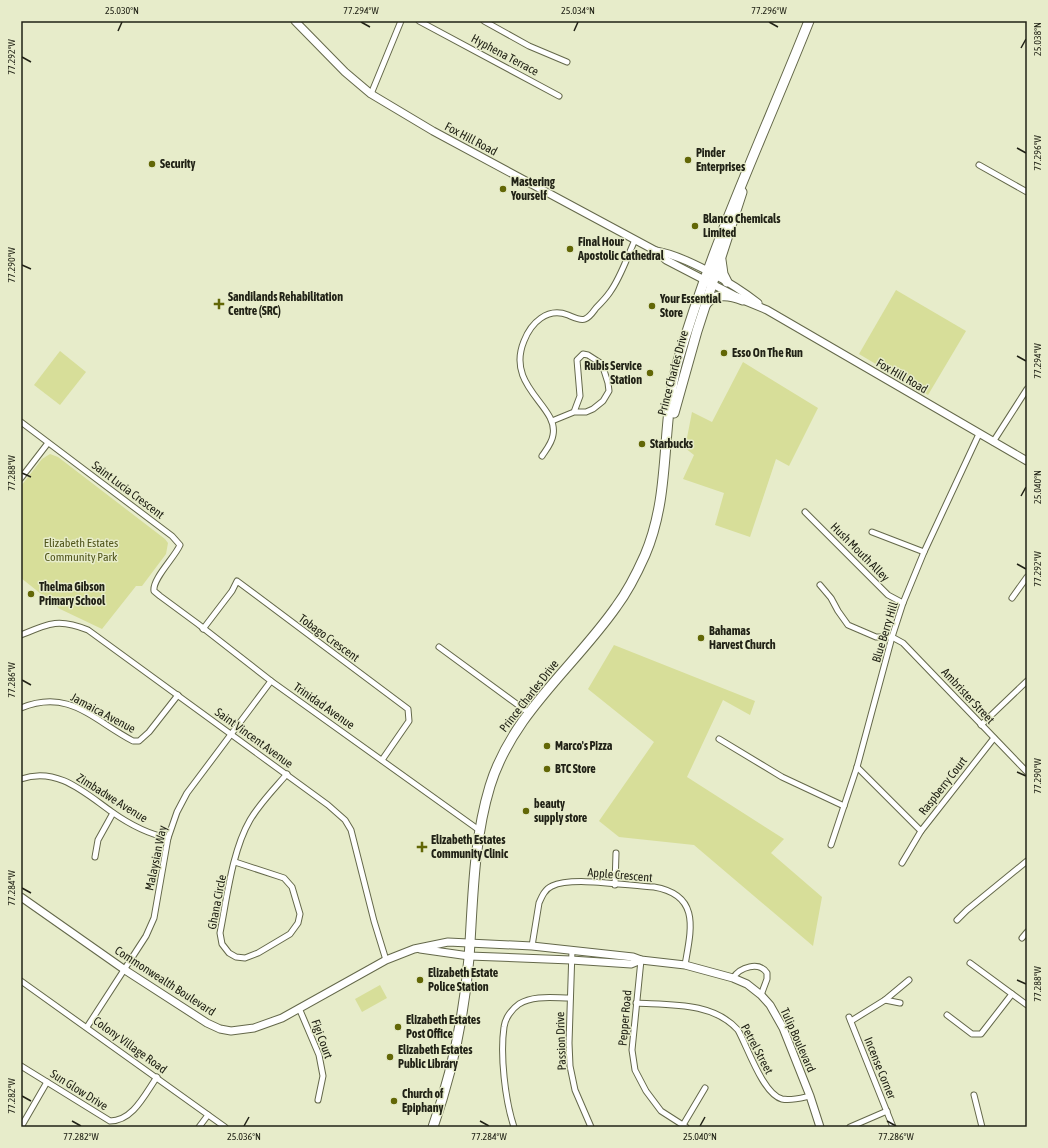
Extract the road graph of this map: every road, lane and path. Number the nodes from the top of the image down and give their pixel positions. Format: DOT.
graph roads {
  1 [pos="295,21"];
  2 [pos="401,21"];
  3 [pos="419,21"];
  4 [pos="484,21"];
  5 [pos="809,21"];
  6 [pos="567,62"];
  7 [pos="371,94"];
  8 [pos="559,96"];
  9 [pos="980,165"];
  10 [pos="746,175"];
  11 [pos="1027,192"];
  12 [pos="635,240"];
  13 [pos="722,255"];
  14 [pos="709,277"];
  15 [pos="727,282"];
  16 [pos="743,300"];
  17 [pos="704,306"];
  18 [pos="767,310"];
  19 [pos="1027,389"];
  20 [pos="574,412"];
  21 [pos="552,421"];
  22 [pos="21,422"];
  23 [pos="979,434"];
  24 [pos="667,441"];
  25 [pos="993,442"];
  26 [pos="48,443"];
  27 [pos="542,456"];
  28 [pos="1027,461"];
  29 [pos="21,478"];
  30 [pos="805,512"];
  31 [pos="872,532"];
  32 [pos="924,552"];
  33 [pos="1027,577"];
  34 [pos="820,585"];
  35 [pos="160,596"];
  36 [pos="1012,598"];
  37 [pos="904,603"];
  38 [pos="203,629"];
  39 [pos="21,635"];
  40 [pos="892,637"];
  41 [pos="439,647"];
  42 [pos="271,681"];
  43 [pos="1027,681"];
  44 [pos="178,695"];
  45 [pos="21,708"];
  46 [pos="529,712"];
  47 [pos="981,725"];
  48 [pos="231,735"];
  49 [pos="994,738"];
  50 [pos="719,739"];
  51 [pos="382,760"];
  52 [pos="856,767"];
  53 [pos="1027,772"];
  54 [pos="286,774"];
  55 [pos="21,779"];
  56 [pos="844,806"];
  57 [pos="113,813"];
  58 [pos="479,830"];
  59 [pos="921,831"];
  60 [pos="168,838"];
  61 [pos="831,845"];
  62 [pos="616,853"];
  63 [pos="95,857"];
  64 [pos="1027,860"];
  65 [pos="235,862"];
  66 [pos="902,863"];
  67 [pos="615,885"];
  68 [pos="21,897"];
  69 [pos="956,920"];
  70 [pos="1027,932"];
  71 [pos="1022,938"];
  72 [pos="469,942"];
  73 [pos="532,946"];
  74 [pos="414,949"];
  75 [pos="572,950"];
  76 [pos="469,956"];
  77 [pos="386,960"];
  78 [pos="571,960"];
  79 [pos="641,960"];
  80 [pos="970,962"];
  81 [pos="685,965"];
  82 [pos="125,970"];
  83 [pos="733,978"];
  84 [pos="909,980"];
  85 [pos="21,981"];
  86 [pos="1012,994"];
  87 [pos="761,995"];
  88 [pos="570,998"];
  89 [pos="885,1000"];
  90 [pos="636,1003"];
  91 [pos="900,1003"];
  92 [pos="1027,1005"];
  93 [pos="299,1008"];
  94 [pos="947,1015"];
  95 [pos="87,1027"];
  96 [pos="21,1066"];
  97 [pos="157,1077"];
  98 [pos="48,1082"];
  99 [pos="704,1088"];
  100 [pos="974,1095"];
  101 [pos="810,1096"];
  102 [pos="318,1100"];
  103 [pos="887,1111"];
  104 [pos="208,1115"];
  105 [pos="685,1126"];
  106 [pos="21,1127"];
  107 [pos="199,1127"];
  108 [pos="225,1127"];
  109 [pos="433,1127"];
  110 [pos="514,1127"];
  111 [pos="592,1127"];
  112 [pos="820,1127"];
  113 [pos="850,1127"];
  114 [pos="894,1127"];
  115 [pos="982,1127"];
  1 -- 7 [label="street, Fox Hill Road"];
  2 -- 7 [label="street"];
  3 -- 8 [label="street, Hyphena Terrace"];
  4 -- 6 [label="street"];
  5 -- 10 [label="highway, Prince Charles Drive"];
  7 -- 12 [label="street, Fox Hill Road"];
  9 -- 11 [label="street"];
  10 -- 13 [label="highway, Prince Charles Drive"];
  10 -- 14 [label="highway, Prince Charles Drive"];
  12 -- 14 [label="street, Fox Hill Road"];
  12 -- 21 [label="street"];
  13 -- 14 [label="highway, Prince Charles Drive"];
  13 -- 15 [label="highway"];
  14 -- 15 [label="street, Fox Hill Road"];
  14 -- 16 [label="street, Fox Hill Road"];
  14 -- 17 [label="highway, Prince Charles Drive"];
  14 -- 24 [label="highway, Prince Charles Drive"];
  15 -- 18 [label="street, Fox Hill Road"];
  16 -- 17 [label="highway"];
  16 -- 18 [label="street, Fox Hill Road"];
  17 -- 24 [label="highway, Prince Charles Drive"];
  18 -- 23 [label="street, Fox Hill Road"];
  19 -- 25 [label="street"];
  20 -- 20 [label="street"];
  20 -- 21 [label="street"];
  21 -- 27 [label="street"];
  22 -- 26 [label="street"];
  23 -- 25 [label="street, Fox Hill Road"];
  23 -- 32 [label="street, Blue Berry Hill"];
  24 -- 46 [label="highway, Prince Charles Drive"];
  25 -- 28 [label="street, Fox Hill Road"];
  26 -- 29 [label="street"];
  26 -- 35 [label="street, Saint Lucia Crescent"];
  30 -- 37 [label="street, Hush Mouth Alley"];
  31 -- 32 [label="street"];
  32 -- 37 [label="street, Blue Berry Hill"];
  33 -- 36 [label="street"];
  34 -- 40 [label="street"];
  35 -- 38 [label="street, Trinidad Avenue"];
  37 -- 40 [label="street, Blue Berry Hill"];
  38 -- 42 [label="street, Trinidad Avenue"];
  38 -- 51 [label="street, Tobago Crescent"];
  39 -- 44 [label="street, Saint Vincent Avenue"];
  40 -- 47 [label="street, Ambrister Street"];
  40 -- 52 [label="street, Blue Berry Hill"];
  41 -- 46 [label="street"];
  42 -- 48 [label="street, Malaysian Way"];
  42 -- 51 [label="street, Trinidad Avenue"];
  43 -- 47 [label="street"];
  44 -- 45 [label="street, Jamaica Avenue"];
  44 -- 48 [label="street, Saint Vincent Avenue"];
  46 -- 58 [label="highway, Prince Charles Drive"];
  47 -- 49 [label="street, Ambrister Street"];
  48 -- 54 [label="street, Saint Vincent Avenue"];
  48 -- 60 [label="street, Malaysian Way"];
  49 -- 53 [label="street, Ambrister Street"];
  49 -- 59 [label="street, Raspberry Court"];
  50 -- 56 [label="street"];
  51 -- 58 [label="street, Trinidad Avenue"];
  52 -- 56 [label="street, Blue Berry Hill"];
  52 -- 59 [label="street, Raspberry Court"];
  54 -- 65 [label="street, Ghana Circle"];
  54 -- 77 [label="street, Saint Vincent Avenue"];
  55 -- 57 [label="street, Zimbadwe Avenue"];
  56 -- 61 [label="street, Blue Berry Hill"];
  57 -- 60 [label="street, Zimbadwe Avenue"];
  57 -- 63 [label="street"];
  58 -- 72 [label="highway, Prince Charles Drive"];
  59 -- 66 [label="street"];
  60 -- 82 [label="street, Malaysian Way"];
  62 -- 67 [label="street"];
  64 -- 69 [label="street"];
  65 -- 65 [label="street, Ghana Circle"];
  67 -- 73 [label="street, Apple Crescent"];
  67 -- 81 [label="street, Apple Crescent"];
  68 -- 82 [label="street, Commonwealth Boulevard"];
  70 -- 71 [label="street"];
  72 -- 73 [label="street, Tulip Boulevard"];
  72 -- 74 [label="street, Commonwealth Boulevard"];
  72 -- 76 [label="highway, Prince Charles Drive"];
  73 -- 75 [label="street, Tulip Boulevard"];
  74 -- 76 [label="street, Commonwealth Boulevard"];
  74 -- 77 [label="street, Commonwealth Boulevard"];
  75 -- 78 [label="street, Passion Drive"];
  75 -- 79 [label="street, Tulip Boulevard"];
  76 -- 78 [label="street, Tulip Boulevard"];
  76 -- 109 [label="highway, Prince Charles Drive"];
  77 -- 93 [label="street, Commonwealth Boulevard"];
  78 -- 79 [label="street, Tulip Boulevard"];
  78 -- 88 [label="street, Passion Drive"];
  79 -- 81 [label="street, Tulip Boulevard"];
  79 -- 90 [label="street, Pepper Road"];
  80 -- 86 [label="street"];
  81 -- 83 [label="street, Tulip Boulevard"];
  82 -- 93 [label="street, Commonwealth Boulevard"];
  82 -- 95 [label="street, Malaysian Way"];
  83 -- 87 [label="street, Tulip Boulevard"];
  83 -- 87 [label="street"];
  84 -- 89 [label="street"];
  85 -- 95 [label="street, Colony Village Road"];
  86 -- 92 [label="street"];
  86 -- 94 [label="street"];
  87 -- 101 [label="street, Tulip Boulevard"];
  88 -- 110 [label="street"];
  88 -- 111 [label="street, Passion Drive"];
  89 -- 91 [label="street"];
  89 -- 103 [label="street, Incense Corner"];
  90 -- 101 [label="street, Petrel Street"];
  90 -- 105 [label="street, Pepper Road"];
  93 -- 102 [label="street, Figi Court"];
  95 -- 97 [label="street, Colony Village Road"];
  96 -- 98 [label="street, Sun Glow Drive"];
  97 -- 98 [label="street, Sun Glow Drive"];
  97 -- 104 [label="street, Colony Village Road"];
  98 -- 106 [label="street"];
  99 -- 105 [label="street"];
  100 -- 115 [label="street"];
  101 -- 112 [label="street, Tulip Boulevard"];
  103 -- 113 [label="street"];
  103 -- 114 [label="street, Incense Corner"];
  104 -- 107 [label="street"];
  104 -- 108 [label="street, Colony Village Road"];
}
